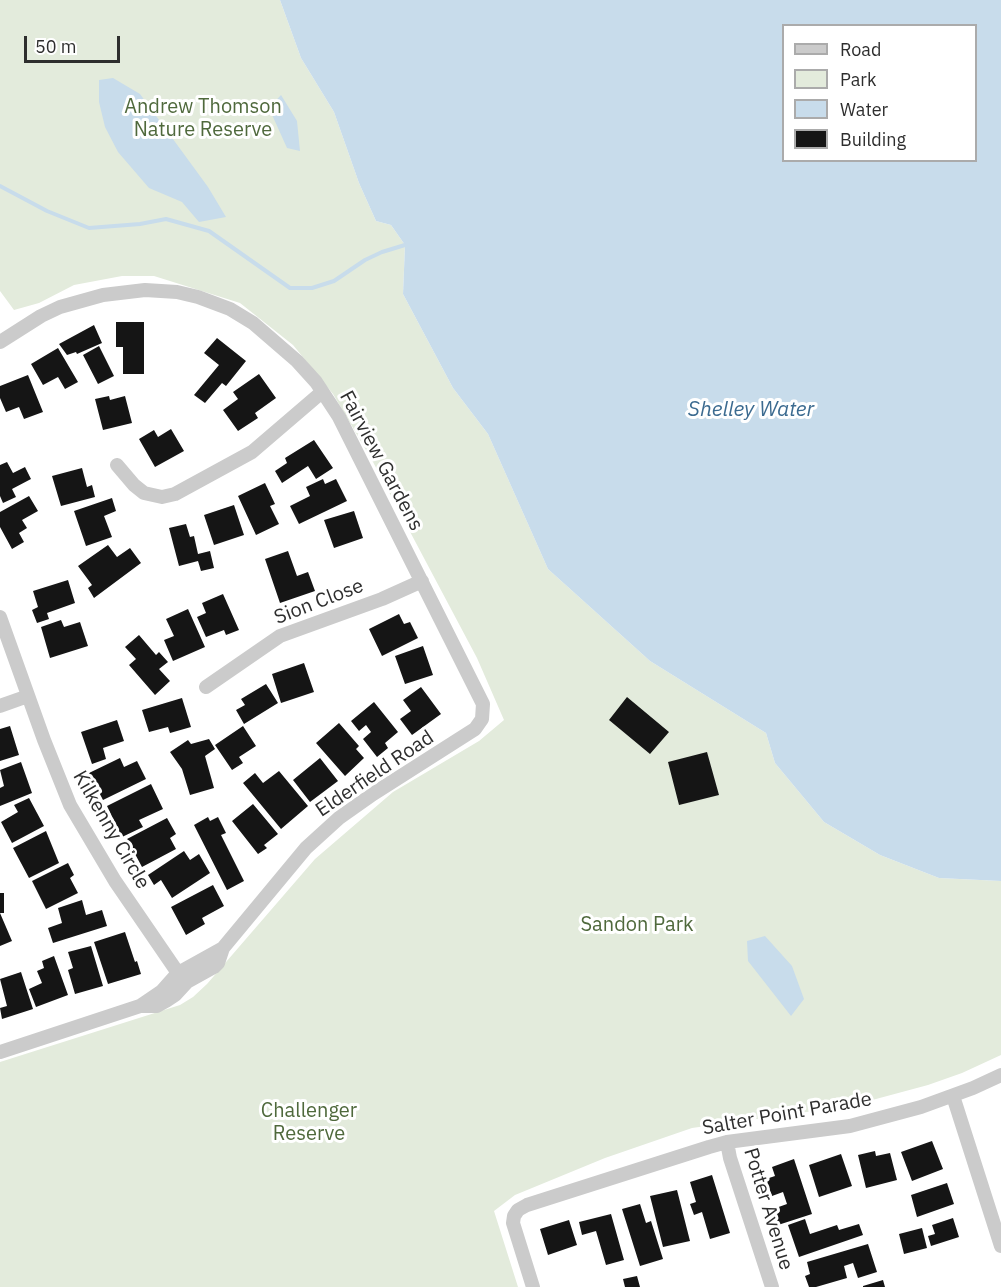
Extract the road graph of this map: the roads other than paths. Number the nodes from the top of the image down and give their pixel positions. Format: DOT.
graph roads {
  1 [pos="0,342"];
  2 [pos="322,392"];
  3 [pos="117,465"];
  4 [pos="422,581"];
  5 [pos="0,617"];
  6 [pos="206,687"];
  7 [pos="28,696"];
  8 [pos="0,706"];
  9 [pos="482,719"];
  10 [pos="183,977"];
  11 [pos="0,1052"];
  12 [pos="1001,1075"];
  13 [pos="953,1096"];
  14 [pos="727,1142"];
  15 [pos="1001,1246"];
  16 [pos="533,1287"];
  17 [pos="772,1287"];
  1 -- 2 [label="street, Fairview Gardens"];
  2 -- 3 [label="street"];
  2 -- 4 [label="street, Fairview Gardens"];
  4 -- 6 [label="street, Sion Close"];
  4 -- 9 [label="street, Fairview Gardens"];
  5 -- 7 [label="street, Kilkenny Circle"];
  7 -- 8 [label="street"];
  7 -- 10 [label="street, Kilkenny Circle"];
  9 -- 10 [label="street, Elderfield Road"];
  10 -- 11 [label="street, Elderfield Road"];
  12 -- 13 [label="street, Salter Point Parade"];
  13 -- 14 [label="street, Salter Point Parade"];
  13 -- 15 [label="street"];
  14 -- 16 [label="street, Salter Point Parade"];
  14 -- 17 [label="street, Potter Avenue"];
}
